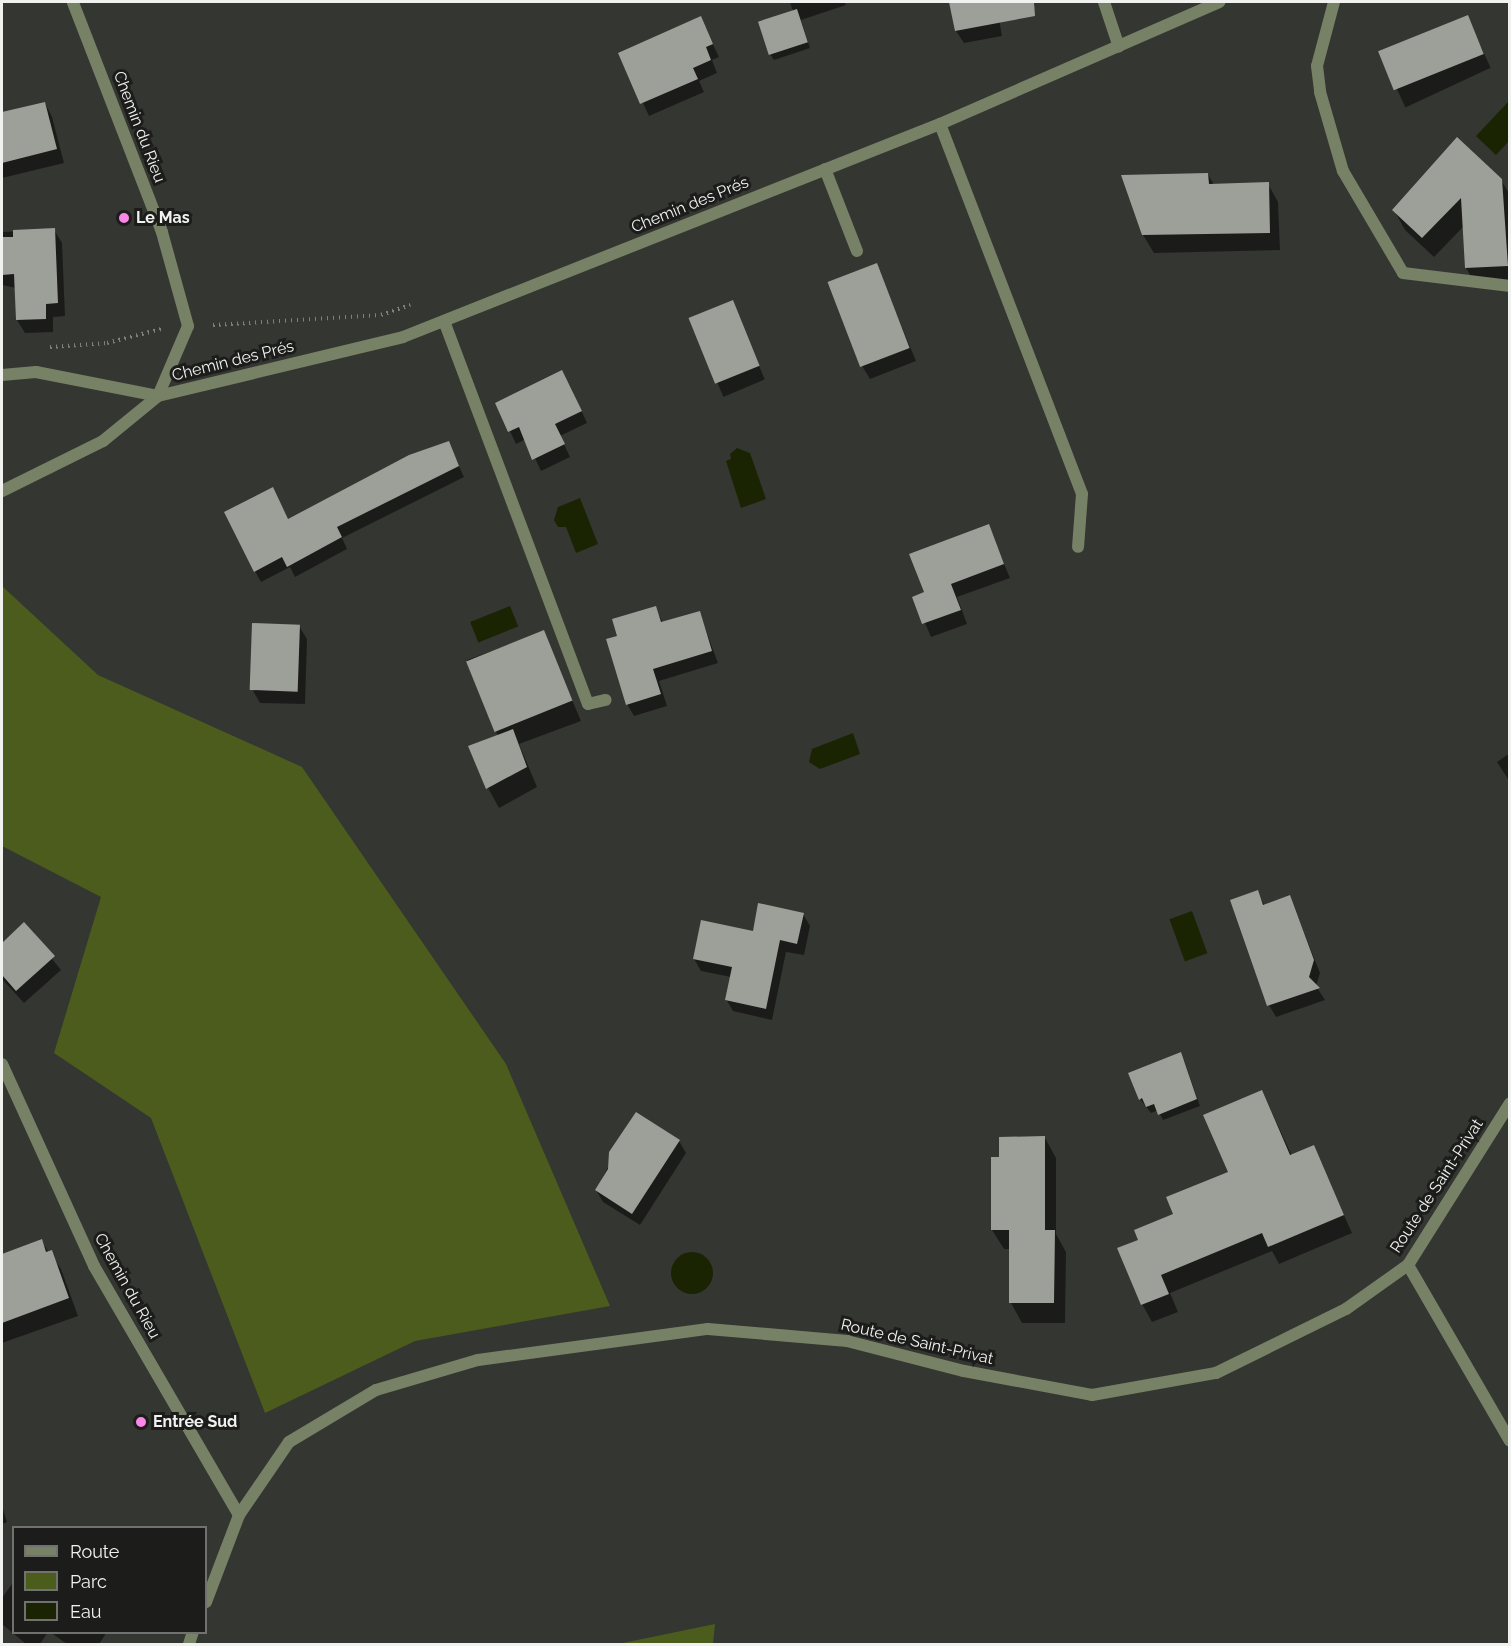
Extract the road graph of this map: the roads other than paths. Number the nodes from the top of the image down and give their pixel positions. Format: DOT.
graph roads {
  1 [pos="74,2"];
  2 [pos="1104,2"];
  3 [pos="1219,2"];
  4 [pos="1334,2"];
  5 [pos="1119,47"];
  6 [pos="940,124"];
  7 [pos="825,170"];
  8 [pos="857,251"];
  9 [pos="1509,286"];
  10 [pos="444,321"];
  11 [pos="2,375"];
  12 [pos="158,396"];
  13 [pos="2,491"];
  14 [pos="1078,547"];
  15 [pos="606,700"];
  16 [pos="2,1064"];
  17 [pos="1509,1103"];
  18 [pos="1408,1264"];
  19 [pos="1509,1441"];
  20 [pos="239,1515"];
  21 [pos="207,1599"];
  1 -- 12 [label="street, Chemin du Rieu"];
  2 -- 5 [label="street"];
  3 -- 5 [label="street, Chemin des Prés"];
  4 -- 9 [label="street"];
  5 -- 6 [label="street, Chemin des Prés"];
  6 -- 7 [label="street, Chemin des Prés"];
  6 -- 14 [label="street"];
  7 -- 8 [label="street"];
  7 -- 10 [label="street, Chemin des Prés"];
  10 -- 12 [label="street, Chemin des Prés"];
  10 -- 15 [label="street"];
  11 -- 12 [label="street"];
  12 -- 13 [label="street"];
  16 -- 20 [label="street, Chemin du Rieu"];
  17 -- 18 [label="street, Route de Saint-Privat"];
  18 -- 19 [label="street"];
  18 -- 20 [label="street, Route de Saint-Privat"];
  20 -- 21 [label="street, Route de Saint-Privat"];
}
